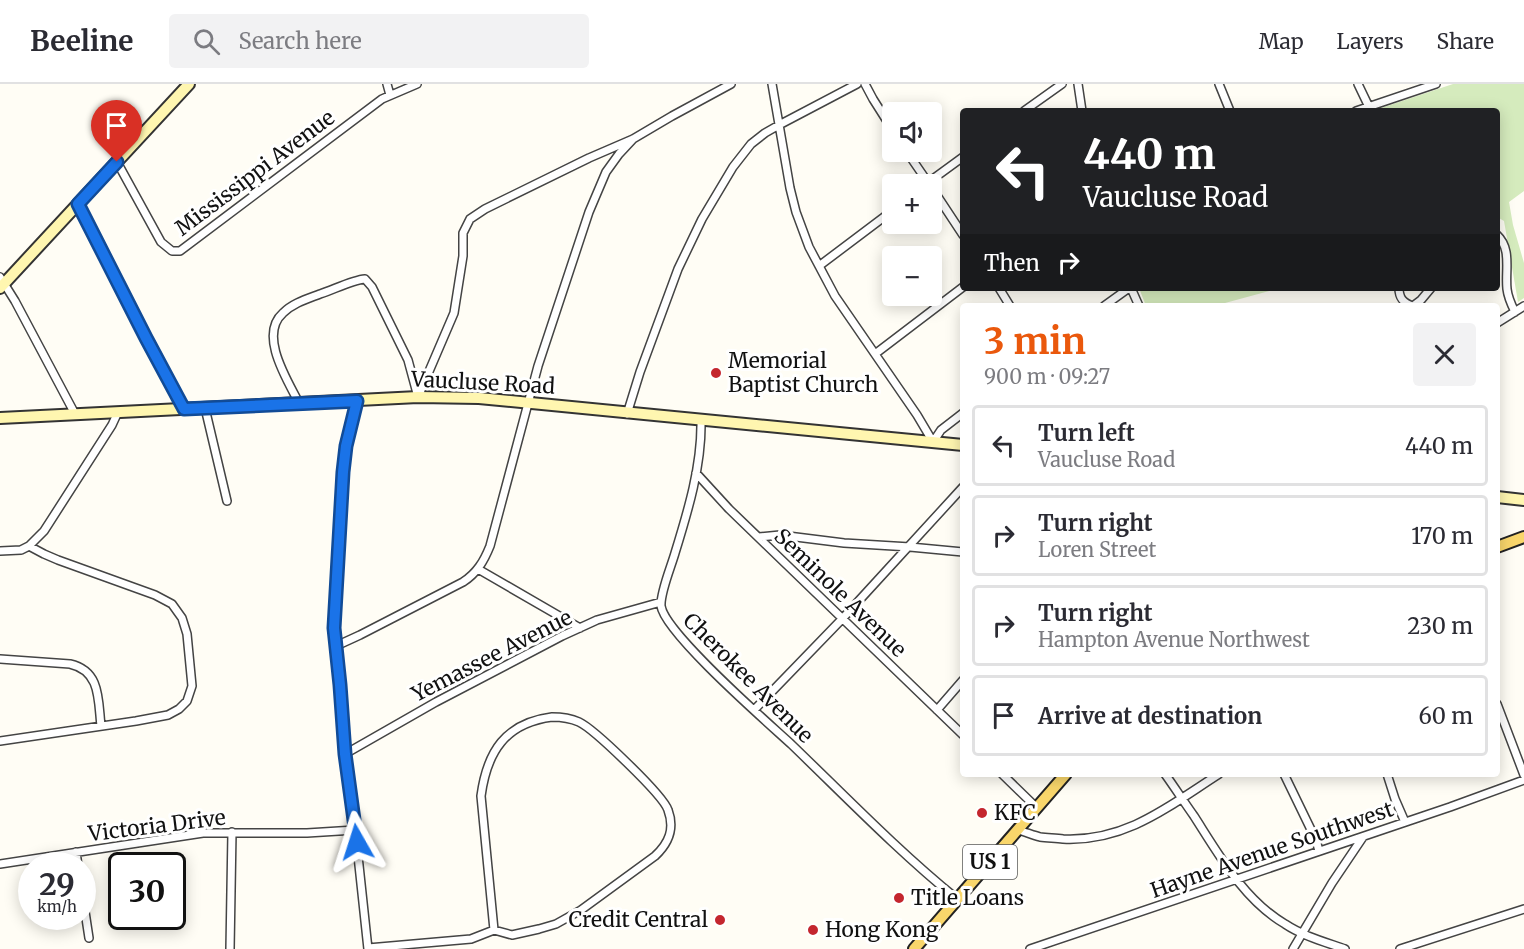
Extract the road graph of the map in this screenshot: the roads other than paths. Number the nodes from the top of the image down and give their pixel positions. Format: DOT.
graph roads {
  1 [pos="189,84"];
  2 [pos="387,84"];
  3 [pos="417,84"];
  4 [pos="731,84"];
  5 [pos="772,84"];
  6 [pos="857,84"];
  7 [pos="865,84"];
  8 [pos="1062,84"];
  9 [pos="1078,84"];
  10 [pos="1219,84"];
  11 [pos="1358,84"];
  12 [pos="1436,84"];
  13 [pos="390,95"];
  14 [pos="1369,107"];
  15 [pos="1028,108"];
  16 [pos="1082,108"];
  17 [pos="1229,108"];
  18 [pos="1366,108"];
  19 [pos="882,113"];
  20 [pos="779,124"];
  21 [pos="633,139"];
  22 [pos="960,159"];
  23 [pos="117,162"];
  24 [pos="942,174"];
  25 [pos="78,204"];
  26 [pos="942,205"];
  27 [pos="882,219"];
  28 [pos="960,231"];
  29 [pos="1500,238"];
  30 [pos="819,266"];
  31 [pos="2,283"];
  32 [pos="960,289"];
  33 [pos="1126,291"];
  34 [pos="1399,291"];
  35 [pos="1428,291"];
  36 [pos="1108,303"];
  37 [pos="1408,303"];
  38 [pos="1417,303"];
  39 [pos="1524,306"];
  40 [pos="1515,312"];
  41 [pos="1500,321"];
  42 [pos="875,354"];
  43 [pos="418,397"];
  44 [pos="357,401"];
  45 [pos="528,402"];
  46 [pos="299,403"];
  47 [pos="205,408"];
  48 [pos="184,409"];
  49 [pos="118,412"];
  50 [pos="75,414"];
  51 [pos="627,414"];
  52 [pos="960,414"];
  53 [pos="0,418"];
  54 [pos="701,420"];
  55 [pos="933,442"];
  56 [pos="960,445"];
  57 [pos="696,473"];
  58 [pos="960,490"];
  59 [pos="1500,497"];
  60 [pos="1524,500"];
  61 [pos="227,501"];
  62 [pos="759,537"];
  63 [pos="1524,537"];
  64 [pos="30,546"];
  65 [pos="1500,546"];
  66 [pos="910,547"];
  67 [pos="0,550"];
  68 [pos="960,552"];
  69 [pos="478,569"];
  70 [pos="661,602"];
  71 [pos="843,618"];
  72 [pos="580,628"];
  73 [pos="336,646"];
  74 [pos="0,659"];
  75 [pos="960,683"];
  76 [pos="754,710"];
  77 [pos="937,710"];
  78 [pos="1500,712"];
  79 [pos="101,726"];
  80 [pos="960,732"];
  81 [pos="0,741"];
  82 [pos="345,754"];
  83 [pos="1524,775"];
  84 [pos="1005,777"];
  85 [pos="1063,777"];
  86 [pos="1167,777"];
  87 [pos="1214,777"];
  88 [pos="1285,777"];
  89 [pos="1388,777"];
  90 [pos="1524,780"];
  91 [pos="1182,798"];
  92 [pos="1037,808"];
  93 [pos="1405,822"];
  94 [pos="355,830"];
  95 [pos="1018,830"];
  96 [pos="232,832"];
  97 [pos="1363,836"];
  98 [pos="1320,851"];
  99 [pos="76,852"];
  100 [pos="18,861"];
  101 [pos="0,864"];
  102 [pos="1237,879"];
  103 [pos="957,899"];
  104 [pos="1524,909"];
  105 [pos="88,930"];
  106 [pos="494,930"];
  107 [pos="1302,933"];
  108 [pos="89,938"];
  109 [pos="230,949"];
  110 [pos="368,949"];
  111 [pos="914,949"];
  112 [pos="1030,949"];
  113 [pos="1293,949"];
  114 [pos="1345,949"];
  115 [pos="1400,949"];
  1 -- 23 [label="street"];
  2 -- 13 [label="street"];
  3 -- 13 [label="street, Mississippi Avenue"];
  4 -- 21 [label="street"];
  5 -- 20 [label="street"];
  6 -- 20 [label="street"];
  7 -- 19 [label="street"];
  8 -- 15 [label="street"];
  9 -- 16 [label="street"];
  10 -- 17 [label="street"];
  11 -- 14 [label="street"];
  12 -- 14 [label="street"];
  13 -- 23 [label="street, Mississippi Avenue"];
  14 -- 18 [label="street"];
  20 -- 30 [label="street"];
  20 -- 51 [label="street"];
  21 -- 43 [label="street"];
  21 -- 45 [label="street"];
  22 -- 24 [label="street"];
  23 -- 25 [label="street"];
  25 -- 31 [label="street"];
  25 -- 48 [label="street"];
  26 -- 28 [label="street"];
  27 -- 30 [label="street"];
  29 -- 40 [label="street"];
  30 -- 42 [label="street"];
  31 -- 50 [label="street"];
  32 -- 42 [label="street"];
  33 -- 36 [label="street"];
  34 -- 37 [label="street"];
  35 -- 38 [label="street"];
  39 -- 40 [label="street"];
  40 -- 41 [label="street"];
  42 -- 55 [label="street"];
  43 -- 44 [label="street, Vaucluse Road"];
  43 -- 45 [label="street, Vaucluse Road"];
  43 -- 46 [label="street"];
  44 -- 46 [label="street, Vaucluse Road"];
  44 -- 73 [label="street"];
  45 -- 51 [label="street, Vaucluse Road"];
  45 -- 69 [label="street"];
  46 -- 47 [label="street, Vaucluse Road"];
  47 -- 48 [label="street, Vaucluse Road"];
  47 -- 61 [label="street"];
  48 -- 49 [label="street, Vaucluse Road"];
  49 -- 50 [label="street, Vaucluse Road"];
  49 -- 64 [label="street"];
  50 -- 53 [label="street, Vaucluse Road"];
  51 -- 54 [label="street, Vaucluse Road"];
  52 -- 55 [label="street"];
  54 -- 55 [label="street, Vaucluse Road"];
  54 -- 57 [label="street, Cherokee Avenue"];
  55 -- 56 [label="street, Vaucluse Road"];
  57 -- 62 [label="street, Seminole Avenue"];
  57 -- 70 [label="street, Cherokee Avenue"];
  58 -- 66 [label="street"];
  59 -- 60 [label="street"];
  62 -- 66 [label="street"];
  62 -- 71 [label="street, Seminole Avenue"];
  63 -- 65 [label="main road"];
  64 -- 67 [label="street"];
  64 -- 79 [label="street"];
  66 -- 68 [label="street"];
  66 -- 71 [label="street"];
  69 -- 72 [label="street"];
  69 -- 73 [label="street"];
  70 -- 72 [label="street, Yemassee Avenue"];
  70 -- 76 [label="street, Cherokee Avenue"];
  71 -- 76 [label="street"];
  71 -- 77 [label="street, Seminole Avenue"];
  72 -- 82 [label="street, Yemassee Avenue"];
  73 -- 82 [label="street"];
  74 -- 79 [label="street"];
  75 -- 77 [label="street"];
  76 -- 103 [label="street, Cherokee Avenue"];
  77 -- 80 [label="street, Seminole Avenue"];
  78 -- 83 [label="street"];
  79 -- 81 [label="street"];
  82 -- 94 [label="street"];
  84 -- 92 [label="street"];
  85 -- 92 [label="main road, US 1"];
  86 -- 91 [label="street"];
  87 -- 91 [label="street"];
  88 -- 98 [label="street"];
  89 -- 93 [label="street"];
  90 -- 93 [label="street, Hayne Avenue Southwest"];
  91 -- 95 [label="street"];
  91 -- 102 [label="street"];
  92 -- 95 [label="main road, US 1"];
  93 -- 97 [label="street, Hayne Avenue Southwest"];
  94 -- 96 [label="street, Victoria Drive"];
  94 -- 110 [label="street"];
  95 -- 103 [label="main road, US 1"];
  96 -- 99 [label="street, Victoria Drive"];
  96 -- 109 [label="street"];
  97 -- 98 [label="street, Hayne Avenue Southwest"];
  97 -- 107 [label="street"];
  98 -- 102 [label="street, Hayne Avenue Southwest"];
  100 -- 101 [label="street, Victoria Drive"];
  102 -- 107 [label="street"];
  102 -- 112 [label="street, Hayne Avenue Southwest"];
  103 -- 111 [label="main road, US 1"];
  104 -- 115 [label="street"];
  105 -- 108 [label="street"];
  106 -- 106 [label="street"];
  106 -- 110 [label="street"];
  107 -- 113 [label="street"];
  107 -- 114 [label="street"];
}
